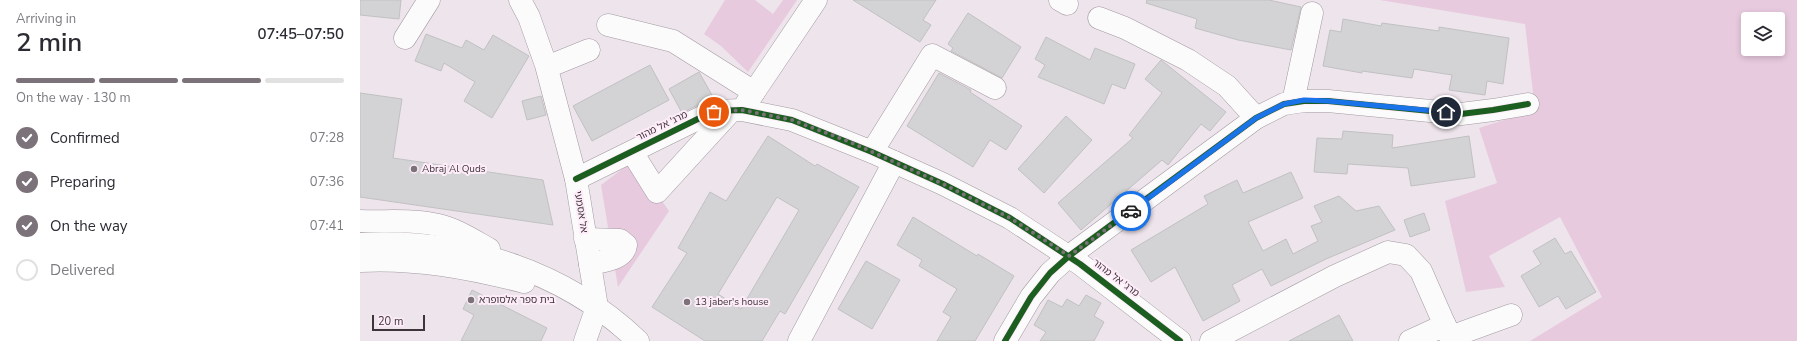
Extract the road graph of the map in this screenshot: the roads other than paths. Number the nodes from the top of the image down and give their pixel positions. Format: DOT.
graph roads {
  1 [pos="430,0"];
  2 [pos="520,0"];
  3 [pos="816,0"];
  4 [pos="1312,13"];
  5 [pos="1099,18"];
  6 [pos="608,25"];
  7 [pos="405,38"];
  8 [pos="589,50"];
  9 [pos="547,68"];
  10 [pos="995,88"];
  11 [pos="754,92"];
  12 [pos="1294,102"];
  13 [pos="1528,104"];
  14 [pos="737,110"];
  15 [pos="1256,118"];
  16 [pos="632,152"];
  17 [pos="872,152"];
  18 [pos="894,162"];
  19 [pos="576,179"];
  20 [pos="360,222"];
  21 [pos="586,239"];
  22 [pos="360,244"];
  23 [pos="1069,256"];
  24 [pos="360,261"];
  25 [pos="590,264"];
  26 [pos="516,265"];
  27 [pos="597,307"];
  28 [pos="1511,315"];
  29 [pos="1445,325"];
  30 [pos="585,341"];
  31 [pos="638,341"];
  32 [pos="799,341"];
  33 [pos="1005,341"];
  34 [pos="1180,341"];
  35 [pos="1211,341"];
  36 [pos="1410,341"];
  1 -- 7 [label="street"];
  2 -- 9 [label="street, אל אסמעי"];
  3 -- 11 [label="street"];
  4 -- 12 [label="street"];
  5 -- 15 [label="street"];
  6 -- 11 [label="street"];
  8 -- 9 [label="street"];
  9 -- 19 [label="street, אל אסמעי"];
  10 -- 17 [label="street"];
  11 -- 14 [label="street"];
  12 -- 13 [label="street"];
  12 -- 15 [label="street"];
  14 -- 16 [label="street, מרג' אל מהור"];
  14 -- 16 [label="street"];
  14 -- 17 [label="street, מרג' אל מהור"];
  15 -- 23 [label="street"];
  16 -- 19 [label="street, מרג' אל מהור"];
  17 -- 18 [label="street, מרג' אל מהור"];
  18 -- 23 [label="street, מרג' אל מהור"];
  18 -- 32 [label="street"];
  19 -- 21 [label="street, אל אסמעי"];
  20 -- 26 [label="street"];
  21 -- 25 [label="street, אל אסמעי"];
  21 -- 25 [label="street"];
  22 -- 26 [label="street"];
  23 -- 33 [label="street"];
  23 -- 34 [label="street, מרג' אל מהור"];
  24 -- 27 [label="street"];
  25 -- 27 [label="street, אל אסמעי"];
  26 -- 27 [label="street"];
  27 -- 30 [label="street"];
  27 -- 31 [label="street"];
  28 -- 29 [label="street"];
  29 -- 35 [label="street"];
  29 -- 36 [label="street"];
}
